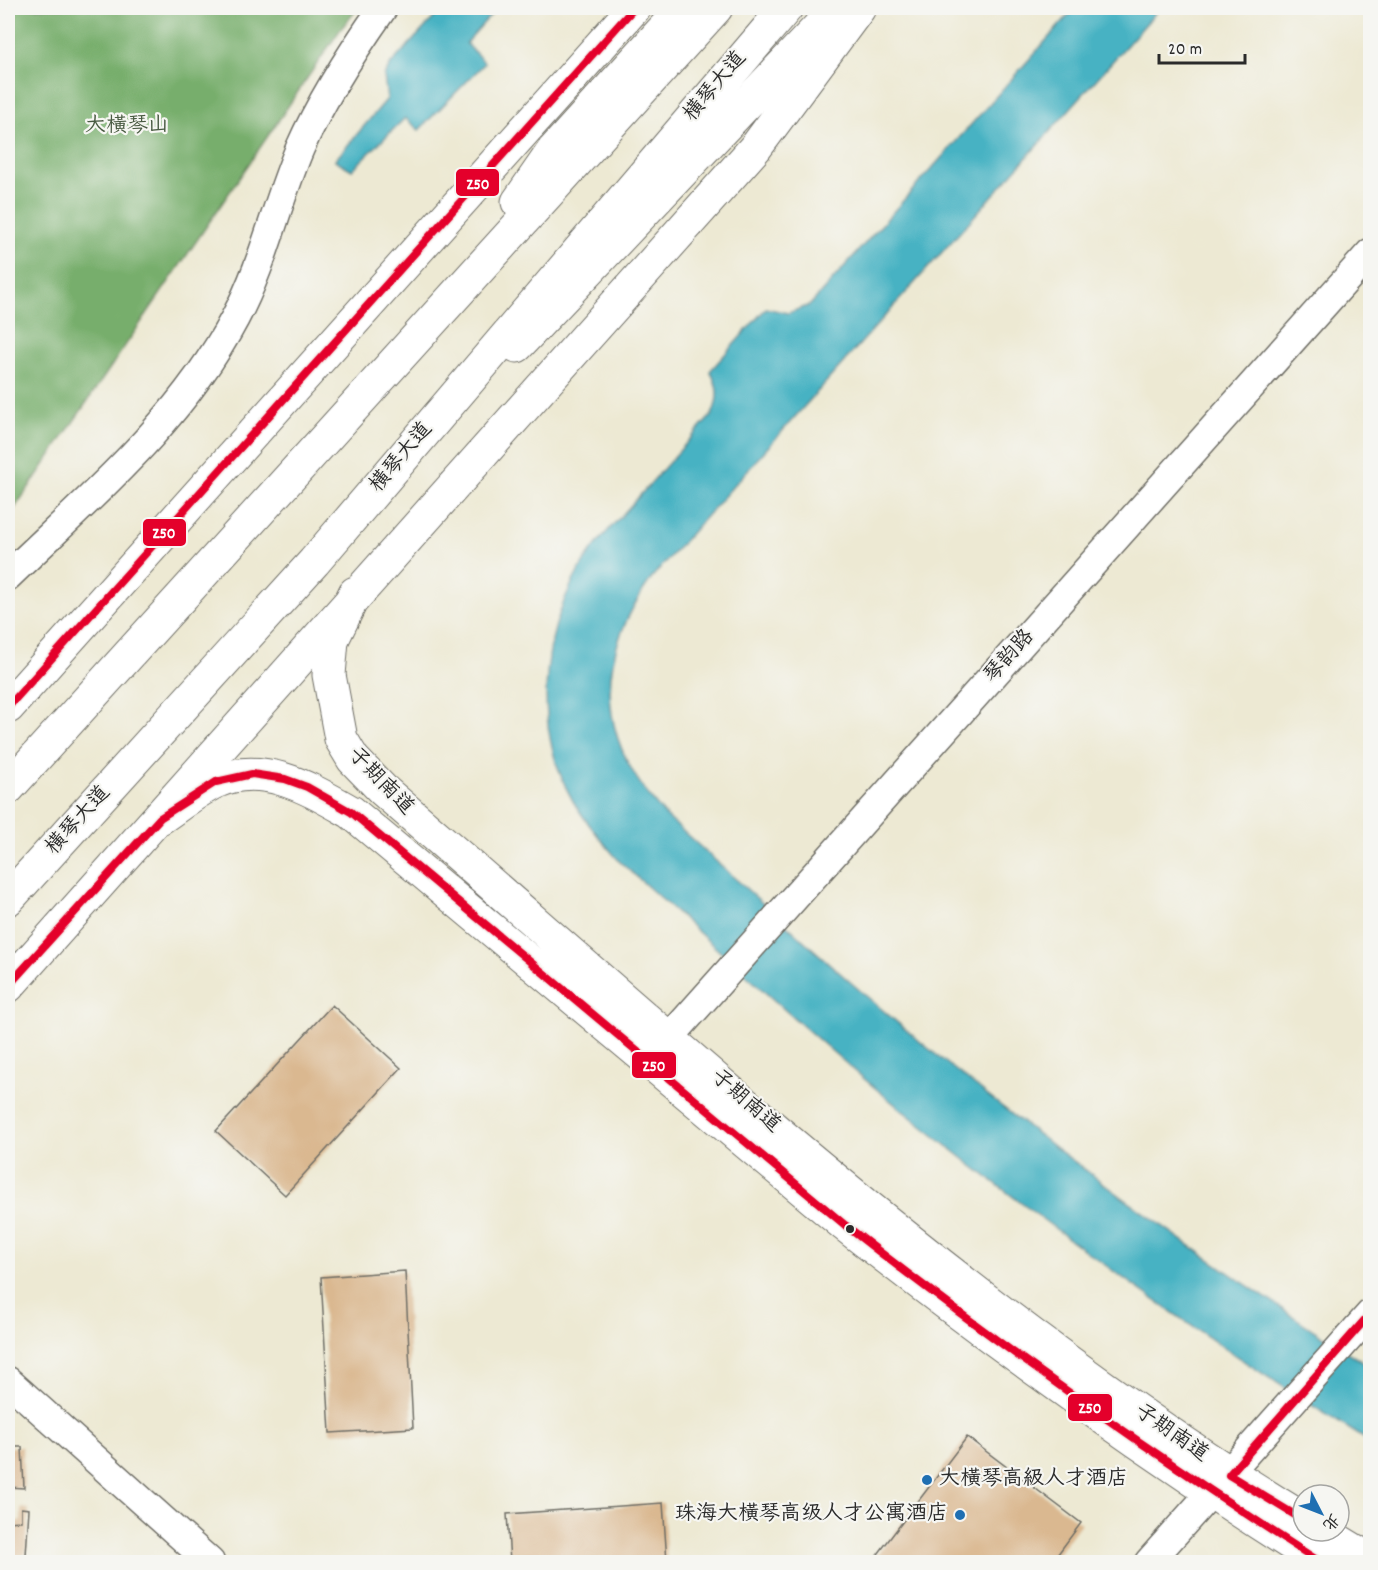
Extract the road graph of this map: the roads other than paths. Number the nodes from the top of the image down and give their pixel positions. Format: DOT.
graph roads {
  1 [pos="383,8"];
  2 [pos="634,8"];
  3 [pos="683,8"];
  4 [pos="716,8"];
  5 [pos="786,8"];
  6 [pos="837,8"];
  7 [pos="859,8"];
  8 [pos="1371,253"];
  9 [pos="467,284"];
  10 [pos="314,562"];
  11 [pos="8,576"];
  12 [pos="356,593"];
  13 [pos="8,707"];
  14 [pos="8,788"];
  15 [pos="160,818"];
  16 [pos="8,899"];
  17 [pos="8,986"];
  18 [pos="659,1049"];
  19 [pos="1361,1324"];
  20 [pos="8,1381"];
  21 [pos="1221,1484"];
  22 [pos="1291,1514"];
  23 [pos="1342,1543"];
  24 [pos="1371,1560"];
  25 [pos="210,1563"];
  26 [pos="1149,1563"];
  27 [pos="1320,1563"];
  1 -- 11 [label="street"];
  2 -- 13 [label="main road"];
  3 -- 9 [label="main road"];
  4 -- 9 [label="main road"];
  5 -- 10 [label="main road, 横琴大道"];
  6 -- 10 [label="main road"];
  7 -- 12 [label="main road"];
  8 -- 18 [label="street, 琴韵路"];
  9 -- 14 [label="main road"];
  10 -- 16 [label="main road, 横琴大道"];
  12 -- 15 [label="main road"];
  12 -- 18 [label="main road, 子期南道"];
  15 -- 17 [label="main road"];
  15 -- 18 [label="main road, 子期南道"];
  18 -- 21 [label="main road, 子期南道"];
  19 -- 21 [label="street"];
  20 -- 25 [label="street"];
  21 -- 22 [label="main road, 子期南道"];
  21 -- 26 [label="street"];
  21 -- 27 [label="main road, 子期南道"];
  23 -- 24 [label="main road"];
}
